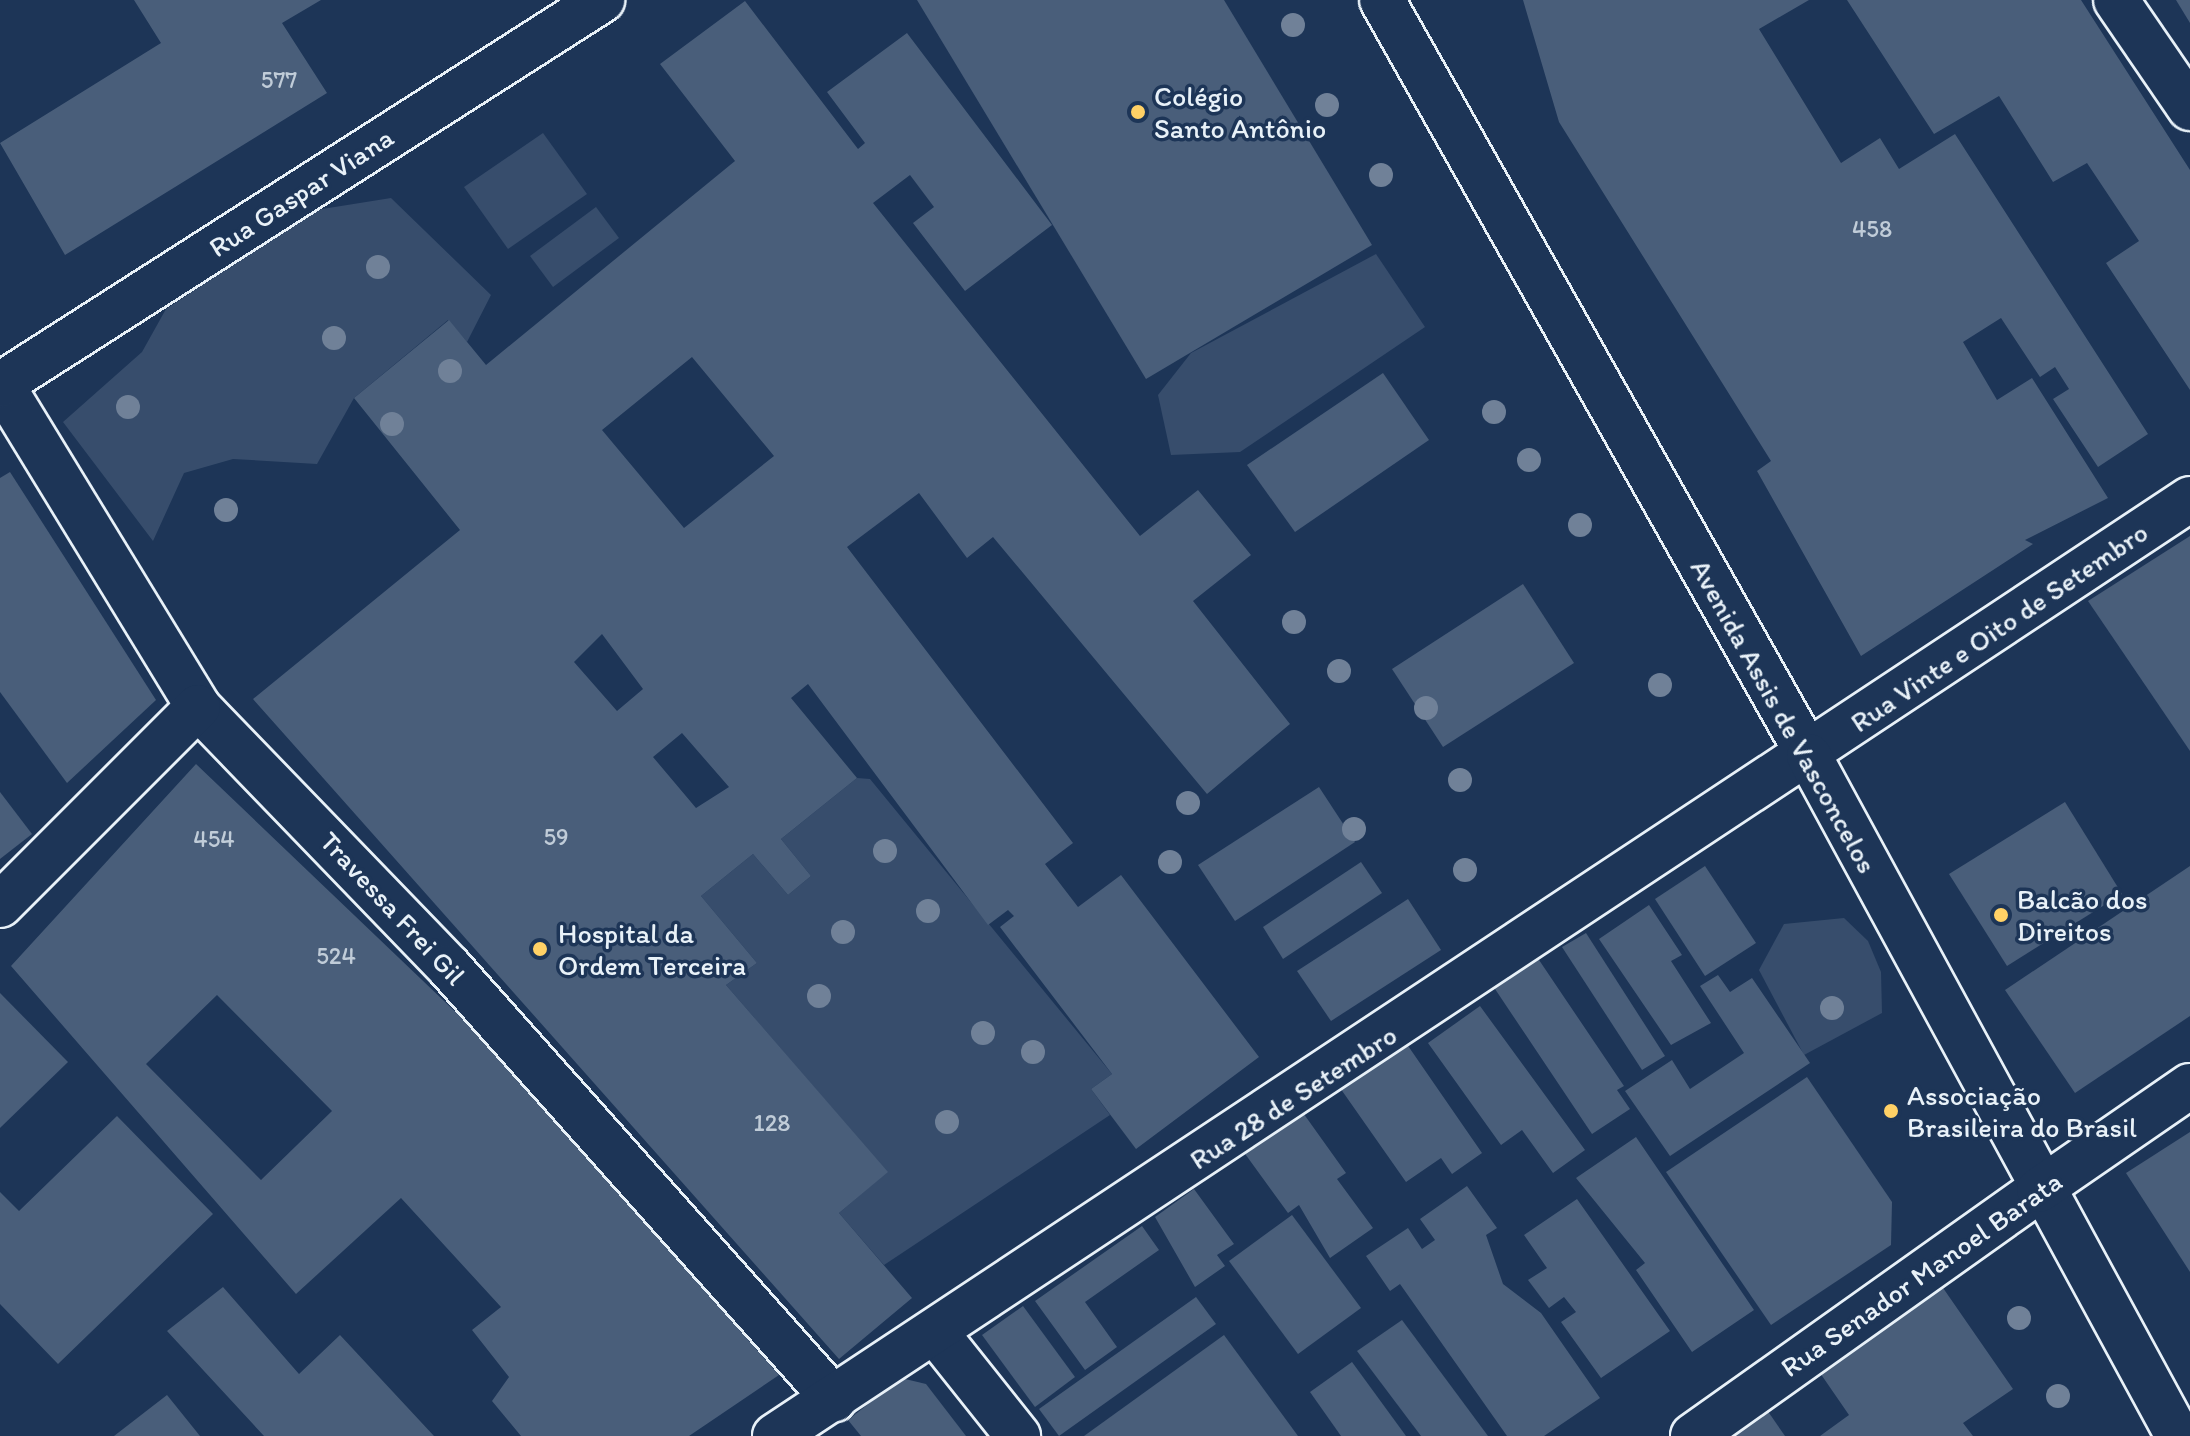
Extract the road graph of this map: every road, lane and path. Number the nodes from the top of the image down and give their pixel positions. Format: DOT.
graph roads {
  1 [pos="602,0"];
  2 [pos="1382,0"];
  3 [pos="2116,0"];
  4 [pos="2190,108"];
  5 [pos="0,384"];
  6 [pos="2190,499"];
  7 [pos="198,707"];
  8 [pos="1809,756"];
  9 [pos="0,905"];
  10 [pos="2190,1086"];
  11 [pos="2039,1190"];
  12 [pos="936,1333"];
  13 [pos="834,1399"];
  14 [pos="775,1436"];
  15 [pos="1018,1436"];
  16 [pos="1693,1436"];
  17 [pos="2178,1436"];
  1 -- 5 [label="street, Rua Gaspar Viana"];
  2 -- 8 [label="street, Avenida Assis de Vasconcelos"];
  3 -- 4 [label="street"];
  5 -- 7 [label="street, Travessa Frei Gil"];
  6 -- 8 [label="street, Rua Vinte e Oito de Setembro"];
  7 -- 9 [label="street"];
  7 -- 13 [label="street, Travessa Frei Gil"];
  8 -- 11 [label="street, Avenida Assis de Vasconcelos"];
  8 -- 12 [label="street, Rua 28 de Setembro"];
  10 -- 11 [label="street, Rua Senador Manoel Barata"];
  11 -- 16 [label="street, Rua Senador Manoel Barata"];
  11 -- 17 [label="street, Avenida Assis de Vasconcelos"];
  12 -- 13 [label="street, Rua 28 de Setembro"];
  12 -- 15 [label="street"];
  13 -- 14 [label="street, Rua 28 de Setembro"];
}
